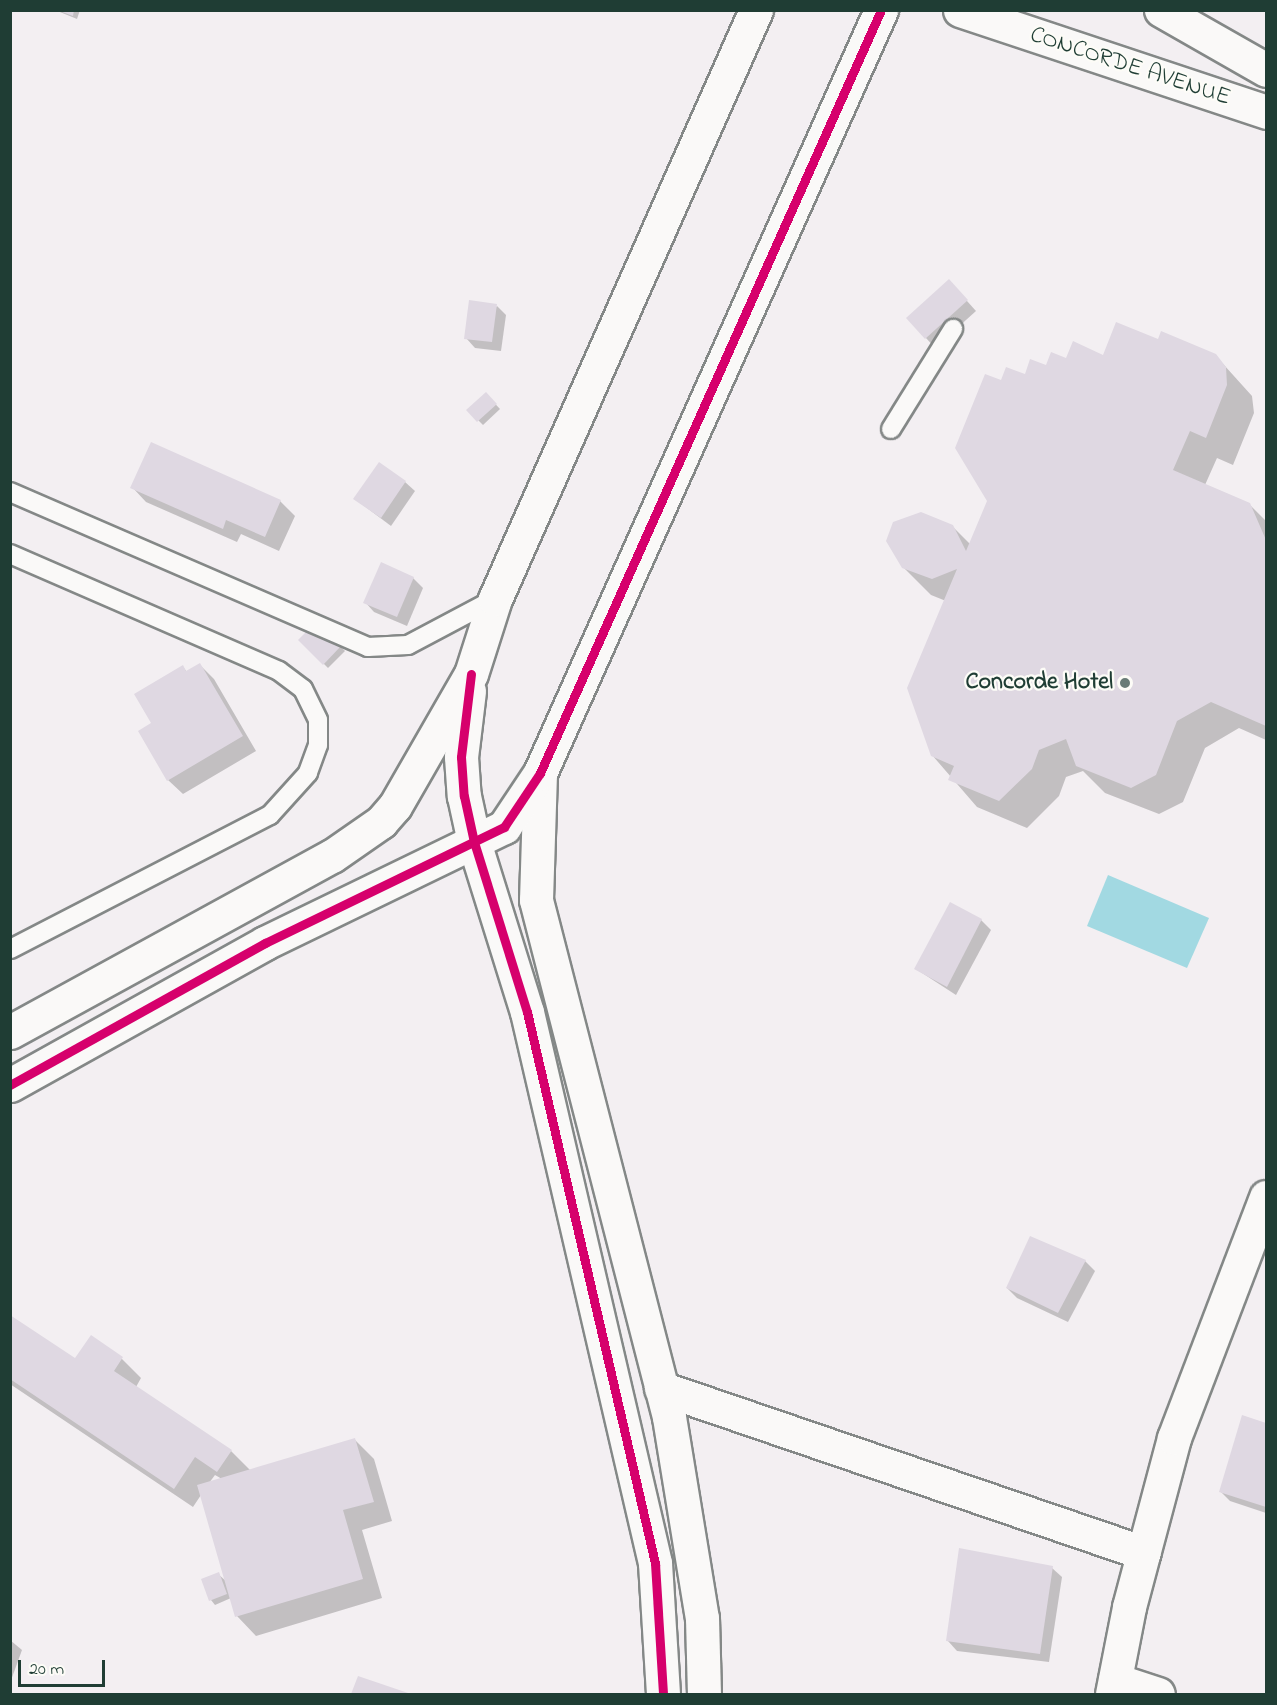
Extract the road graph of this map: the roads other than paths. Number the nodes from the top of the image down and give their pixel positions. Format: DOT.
graph roads {
  1 [pos="756,10"];
  2 [pos="881,10"];
  3 [pos="960,10"];
  4 [pos="1161,10"];
  5 [pos="1266,70"];
  6 [pos="1266,112"];
  7 [pos="953,329"];
  8 [pos="891,429"];
  9 [pos="10,492"];
  10 [pos="10,554"];
  11 [pos="495,599"];
  12 [pos="471,674"];
  13 [pos="540,773"];
  14 [pos="474,842"];
  15 [pos="10,950"];
  16 [pos="10,1032"];
  17 [pos="10,1085"];
  18 [pos="1266,1200"];
  19 [pos="661,1388"];
  20 [pos="1144,1553"];
  21 [pos="1113,1687"];
  22 [pos="663,1695"];
  23 [pos="704,1695"];
  24 [pos="1158,1695"];
  1 -- 11 [label="street"];
  2 -- 13 [label="street"];
  3 -- 6 [label="street, CONCORDE AVENUE"];
  4 -- 5 [label="street, CONCORDE AVENUE"];
  7 -- 8 [label="lane"];
  9 -- 11 [label="lane"];
  10 -- 15 [label="lane"];
  11 -- 12 [label="street"];
  12 -- 14 [label="street"];
  12 -- 16 [label="street"];
  13 -- 14 [label="street"];
  13 -- 19 [label="street"];
  14 -- 17 [label="street"];
  14 -- 22 [label="street"];
  18 -- 20 [label="street"];
  19 -- 20 [label="street"];
  19 -- 23 [label="street"];
  20 -- 21 [label="street"];
  21 -- 24 [label="street"];
}
